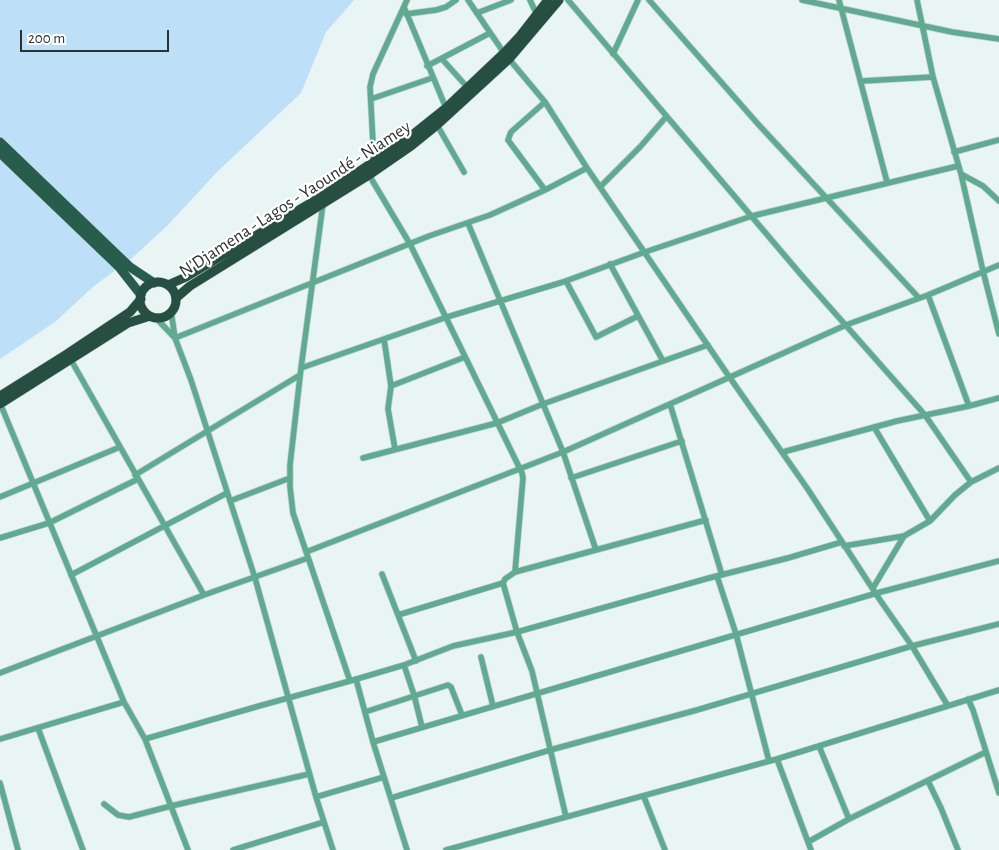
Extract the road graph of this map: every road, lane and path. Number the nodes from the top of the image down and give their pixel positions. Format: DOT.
graph roads {
  1 [pos="407,0"];
  2 [pos="456,0"];
  3 [pos="468,0"];
  4 [pos="511,0"];
  5 [pos="530,0"];
  6 [pos="548,0"];
  7 [pos="559,0"];
  8 [pos="568,0"];
  9 [pos="638,0"];
  10 [pos="649,0"];
  11 [pos="802,0"];
  12 [pos="839,0"];
  13 [pos="917,0"];
  14 [pos="404,7"];
  15 [pos="841,7"];
  16 [pos="477,13"];
  17 [pos="406,14"];
  18 [pos="537,15"];
  19 [pos="923,26"];
  20 [pos="490,33"];
  21 [pos="999,39"];
  22 [pos="613,54"];
  23 [pos="507,56"];
  24 [pos="442,59"];
  25 [pos="427,66"];
  26 [pos="933,76"];
  27 [pos="432,78"];
  28 [pos="862,81"];
  29 [pos="468,88"];
  30 [pos="371,99"];
  31 [pos="545,102"];
  32 [pos="446,108"];
  33 [pos="666,117"];
  34 [pos="437,125"];
  35 [pos="999,140"];
  36 [pos="0,142"];
  37 [pos="954,152"];
  38 [pos="0,153"];
  39 [pos="374,162"];
  40 [pos="958,166"];
  41 [pos="587,168"];
  42 [pos="464,172"];
  43 [pos="961,174"];
  44 [pos="370,175"];
  45 [pos="887,182"];
  46 [pos="600,187"];
  47 [pos="545,190"];
  48 [pos="826,198"];
  49 [pos="999,201"];
  50 [pos="323,204"];
  51 [pos="752,216"];
  52 [pos="468,223"];
  53 [pos="410,244"];
  54 [pos="645,252"];
  55 [pos="610,264"];
  56 [pos="999,265"];
  57 [pos="983,271"];
  58 [pos="566,281"];
  59 [pos="154,283"];
  60 [pos="168,285"];
  61 [pos="311,285"];
  62 [pos="928,295"];
  63 [pos="141,297"];
  64 [pos="176,298"];
  65 [pos="919,298"];
  66 [pos="499,301"];
  67 [pos="172,311"];
  68 [pos="152,316"];
  69 [pos="638,316"];
  70 [pos="447,317"];
  71 [pos="846,325"];
  72 [pos="999,334"];
  73 [pos="175,338"];
  74 [pos="384,339"];
  75 [pos="708,345"];
  76 [pos="465,356"];
  77 [pos="71,360"];
  78 [pos="662,361"];
  79 [pos="301,368"];
  80 [pos="300,375"];
  81 [pos="730,378"];
  82 [pos="392,386"];
  83 [pos="0,396"];
  84 [pos="999,398"];
  85 [pos="0,403"];
  86 [pos="543,404"];
  87 [pos="670,404"];
  88 [pos="969,406"];
  89 [pos="926,415"];
  90 [pos="498,423"];
  91 [pos="874,427"];
  92 [pos="207,431"];
  93 [pos="682,441"];
  94 [pos="120,447"];
  95 [pos="395,449"];
  96 [pos="563,452"];
  97 [pos="783,452"];
  98 [pos="363,458"];
  99 [pos="520,468"];
  100 [pos="999,468"];
  101 [pos="136,477"];
  102 [pos="290,478"];
  103 [pos="572,478"];
  104 [pos="971,482"];
  105 [pos="33,484"];
  106 [pos="227,492"];
  107 [pos="0,497"];
  108 [pos="230,501"];
  109 [pos="706,520"];
  110 [pos="930,520"];
  111 [pos="49,523"];
  112 [pos="165,525"];
  113 [pos="904,536"];
  114 [pos="0,538"];
  115 [pos="843,544"];
  116 [pos="596,550"];
  117 [pos="307,555"];
  118 [pos="999,562"];
  119 [pos="515,572"];
  120 [pos="382,574"];
  121 [pos="71,575"];
  122 [pos="720,575"];
  123 [pos="254,578"];
  124 [pos="503,583"];
  125 [pos="875,591"];
  126 [pos="204,595"];
  127 [pos="398,616"];
  128 [pos="999,624"];
  129 [pos="517,632"];
  130 [pos="736,634"];
  131 [pos="98,637"];
  132 [pos="912,646"];
  133 [pos="482,656"];
  134 [pos="416,661"];
  135 [pos="404,665"];
  136 [pos="0,674"];
  137 [pos="353,680"];
  138 [pos="999,690"];
  139 [pos="537,693"];
  140 [pos="752,693"];
  141 [pos="414,695"];
  142 [pos="288,698"];
  143 [pos="968,699"];
  144 [pos="124,702"];
  145 [pos="493,706"];
  146 [pos="948,706"];
  147 [pos="364,712"];
  148 [pos="462,715"];
  149 [pos="422,727"];
  150 [pos="38,728"];
  151 [pos="0,739"];
  152 [pos="145,739"];
  153 [pos="373,742"];
  154 [pos="819,746"];
  155 [pos="550,750"];
  156 [pos="986,752"];
  157 [pos="777,759"];
  158 [pos="769,761"];
  159 [pos="309,774"];
  160 [pos="384,777"];
  161 [pos="928,781"];
  162 [pos="0,783"];
  163 [pos="999,793"];
  164 [pos="644,796"];
  165 [pos="316,797"];
  166 [pos="391,798"];
  167 [pos="104,804"];
  168 [pos="170,806"];
  169 [pos="566,817"];
  170 [pos="849,819"];
  171 [pos="324,822"];
  172 [pos="808,842"];
  173 [pos="450,849"];
  174 [pos="18,850"];
  175 [pos="83,850"];
  176 [pos="188,850"];
  177 [pos="233,850"];
  178 [pos="333,850"];
  179 [pos="407,850"];
  180 [pos="665,850"];
  181 [pos="811,850"];
  182 [pos="958,850"];
  1 -- 14 [label="street"];
  2 -- 17 [label="street"];
  3 -- 16 [label="street"];
  4 -- 16 [label="street"];
  5 -- 18 [label="street"];
  6 -- 18 [label="highway, N'Djamena - Lagos - Yaoundé - Niamey"];
  7 -- 23 [label="highway, N'Djamena - Lagos - Yaoundé - Niamey"];
  8 -- 22 [label="street"];
  9 -- 22 [label="street"];
  10 -- 48 [label="street"];
  11 -- 15 [label="street"];
  12 -- 15 [label="street"];
  13 -- 19 [label="street"];
  14 -- 17 [label="street"];
  14 -- 30 [label="street"];
  15 -- 19 [label="street"];
  15 -- 28 [label="street"];
  16 -- 20 [label="street"];
  17 -- 25 [label="street"];
  18 -- 23 [label="highway, N'Djamena - Lagos - Yaoundé - Niamey"];
  19 -- 21 [label="street"];
  19 -- 26 [label="street"];
  20 -- 23 [label="street"];
  20 -- 24 [label="street"];
  22 -- 33 [label="street"];
  23 -- 29 [label="highway, N'Djamena - Lagos - Yaoundé - Niamey"];
  23 -- 31 [label="street"];
  23 -- 34 [label="highway, N'Djamena - Lagos - Yaoundé - Niamey"];
  24 -- 25 [label="street"];
  24 -- 29 [label="street"];
  25 -- 27 [label="street"];
  26 -- 28 [label="street"];
  26 -- 37 [label="street"];
  27 -- 30 [label="street"];
  27 -- 32 [label="street"];
  28 -- 45 [label="street"];
  29 -- 32 [label="highway, N'Djamena - Lagos - Yaoundé - Niamey"];
  30 -- 39 [label="street"];
  31 -- 41 [label="street"];
  31 -- 47 [label="street"];
  32 -- 39 [label="highway, N'Djamena - Lagos - Yaoundé - Niamey"];
  33 -- 46 [label="street"];
  33 -- 51 [label="street"];
  34 -- 42 [label="street"];
  34 -- 44 [label="highway, N'Djamena - Lagos - Yaoundé - Niamey"];
  35 -- 37 [label="street"];
  36 -- 59 [label="main road"];
  37 -- 40 [label="street"];
  38 -- 63 [label="main road"];
  39 -- 60 [label="highway, N'Djamena - Lagos - Yaoundé - Niamey"];
  40 -- 43 [label="street"];
  40 -- 45 [label="street"];
  41 -- 46 [label="street"];
  41 -- 47 [label="street"];
  43 -- 49 [label="street"];
  43 -- 57 [label="street"];
  44 -- 50 [label="highway, N'Djamena - Lagos - Yaoundé - Niamey"];
  44 -- 53 [label="street"];
  45 -- 48 [label="street"];
  46 -- 54 [label="street"];
  47 -- 52 [label="street"];
  48 -- 51 [label="street"];
  48 -- 65 [label="street"];
  50 -- 61 [label="street"];
  50 -- 64 [label="highway, N'Djamena - Lagos - Yaoundé - Niamey"];
  51 -- 54 [label="street"];
  51 -- 71 [label="street"];
  52 -- 53 [label="street"];
  52 -- 66 [label="street"];
  53 -- 61 [label="street"];
  53 -- 70 [label="street"];
  54 -- 55 [label="street"];
  54 -- 75 [label="street"];
  55 -- 58 [label="street"];
  55 -- 69 [label="street"];
  56 -- 57 [label="street"];
  57 -- 62 [label="street"];
  57 -- 72 [label="street"];
  58 -- 66 [label="street"];
  58 -- 69 [label="street"];
  59 -- 60 [label="highway"];
  59 -- 63 [label="highway"];
  60 -- 64 [label="highway"];
  61 -- 73 [label="street"];
  61 -- 79 [label="street"];
  62 -- 65 [label="street"];
  62 -- 88 [label="street"];
  63 -- 68 [label="highway"];
  63 -- 83 [label="highway"];
  64 -- 67 [label="highway"];
  65 -- 71 [label="street"];
  66 -- 70 [label="street"];
  66 -- 86 [label="street"];
  67 -- 68 [label="highway"];
  67 -- 73 [label="street"];
  68 -- 73 [label="street"];
  68 -- 77 [label="highway"];
  69 -- 78 [label="street"];
  70 -- 74 [label="street"];
  70 -- 76 [label="street"];
  71 -- 81 [label="street"];
  71 -- 89 [label="street"];
  73 -- 92 [label="street"];
  74 -- 79 [label="street"];
  74 -- 82 [label="street"];
  75 -- 78 [label="street"];
  75 -- 81 [label="street"];
  76 -- 82 [label="street"];
  76 -- 90 [label="street"];
  77 -- 85 [label="highway"];
  77 -- 94 [label="street"];
  78 -- 86 [label="street"];
  79 -- 80 [label="street"];
  80 -- 92 [label="street"];
  80 -- 102 [label="street"];
  81 -- 87 [label="street"];
  81 -- 97 [label="street"];
  82 -- 95 [label="street"];
  84 -- 88 [label="street"];
  85 -- 105 [label="street"];
  86 -- 90 [label="street"];
  86 -- 96 [label="street"];
  87 -- 93 [label="street"];
  87 -- 96 [label="street"];
  88 -- 89 [label="street"];
  89 -- 91 [label="street"];
  89 -- 104 [label="street"];
  90 -- 95 [label="street"];
  90 -- 99 [label="street"];
  91 -- 97 [label="street"];
  91 -- 110 [label="street"];
  92 -- 101 [label="street"];
  92 -- 106 [label="street"];
  93 -- 103 [label="street"];
  93 -- 109 [label="street"];
  94 -- 101 [label="street"];
  94 -- 105 [label="street"];
  95 -- 98 [label="street"];
  96 -- 99 [label="street"];
  96 -- 103 [label="street"];
  97 -- 115 [label="street"];
  99 -- 117 [label="street"];
  99 -- 119 [label="street"];
  100 -- 104 [label="street"];
  101 -- 111 [label="street"];
  101 -- 112 [label="street"];
  102 -- 108 [label="street"];
  102 -- 117 [label="street"];
  103 -- 116 [label="street"];
  104 -- 110 [label="street"];
  105 -- 107 [label="street"];
  105 -- 111 [label="street"];
  106 -- 108 [label="street"];
  106 -- 112 [label="street"];
  108 -- 123 [label="street"];
  109 -- 116 [label="street"];
  109 -- 122 [label="street"];
  110 -- 113 [label="street"];
  111 -- 114 [label="street"];
  111 -- 121 [label="street"];
  112 -- 121 [label="street"];
  112 -- 126 [label="street"];
  113 -- 115 [label="street"];
  113 -- 125 [label="street"];
  115 -- 122 [label="street"];
  115 -- 125 [label="street"];
  116 -- 119 [label="street"];
  117 -- 123 [label="street"];
  117 -- 137 [label="street"];
  118 -- 125 [label="street"];
  119 -- 124 [label="street"];
  120 -- 127 [label="street"];
  121 -- 131 [label="street"];
  122 -- 129 [label="street"];
  122 -- 130 [label="street"];
  123 -- 126 [label="street"];
  123 -- 142 [label="street"];
  124 -- 127 [label="street"];
  124 -- 129 [label="street"];
  125 -- 130 [label="street"];
  125 -- 132 [label="street"];
  126 -- 131 [label="street"];
  127 -- 134 [label="street"];
  128 -- 132 [label="street"];
  129 -- 134 [label="street"];
  129 -- 139 [label="street"];
  130 -- 139 [label="street"];
  130 -- 140 [label="street"];
  131 -- 136 [label="street"];
  131 -- 144 [label="street"];
  132 -- 140 [label="street"];
  132 -- 146 [label="street"];
  133 -- 145 [label="street"];
  134 -- 135 [label="street"];
  135 -- 137 [label="street"];
  135 -- 141 [label="street"];
  137 -- 142 [label="street"];
  137 -- 147 [label="street"];
  138 -- 143 [label="street"];
  139 -- 145 [label="street"];
  139 -- 155 [label="street"];
  140 -- 155 [label="street"];
  140 -- 158 [label="street"];
  141 -- 147 [label="street"];
  141 -- 148 [label="street"];
  141 -- 149 [label="street"];
  142 -- 152 [label="street"];
  142 -- 159 [label="street"];
  143 -- 146 [label="street"];
  143 -- 156 [label="street"];
  144 -- 150 [label="street"];
  144 -- 152 [label="street"];
  145 -- 148 [label="street"];
  146 -- 154 [label="street"];
  147 -- 153 [label="street"];
  148 -- 149 [label="street"];
  149 -- 153 [label="street"];
  150 -- 151 [label="street"];
  150 -- 175 [label="street"];
  152 -- 168 [label="street"];
  153 -- 160 [label="street"];
  154 -- 157 [label="street"];
  154 -- 170 [label="street"];
  155 -- 166 [label="street"];
  155 -- 169 [label="street"];
  156 -- 161 [label="street"];
  156 -- 163 [label="street"];
  157 -- 158 [label="street"];
  157 -- 172 [label="street"];
  158 -- 164 [label="street"];
  159 -- 165 [label="street"];
  159 -- 168 [label="street"];
  160 -- 165 [label="street"];
  160 -- 166 [label="street"];
  161 -- 170 [label="street"];
  161 -- 182 [label="street"];
  162 -- 174 [label="street"];
  164 -- 169 [label="street"];
  164 -- 180 [label="street"];
  165 -- 171 [label="street"];
  166 -- 179 [label="street"];
  167 -- 168 [label="street"];
  168 -- 176 [label="street"];
  169 -- 173 [label="street"];
  170 -- 172 [label="street"];
  171 -- 177 [label="street"];
  171 -- 178 [label="street"];
  172 -- 181 [label="street"];
}
